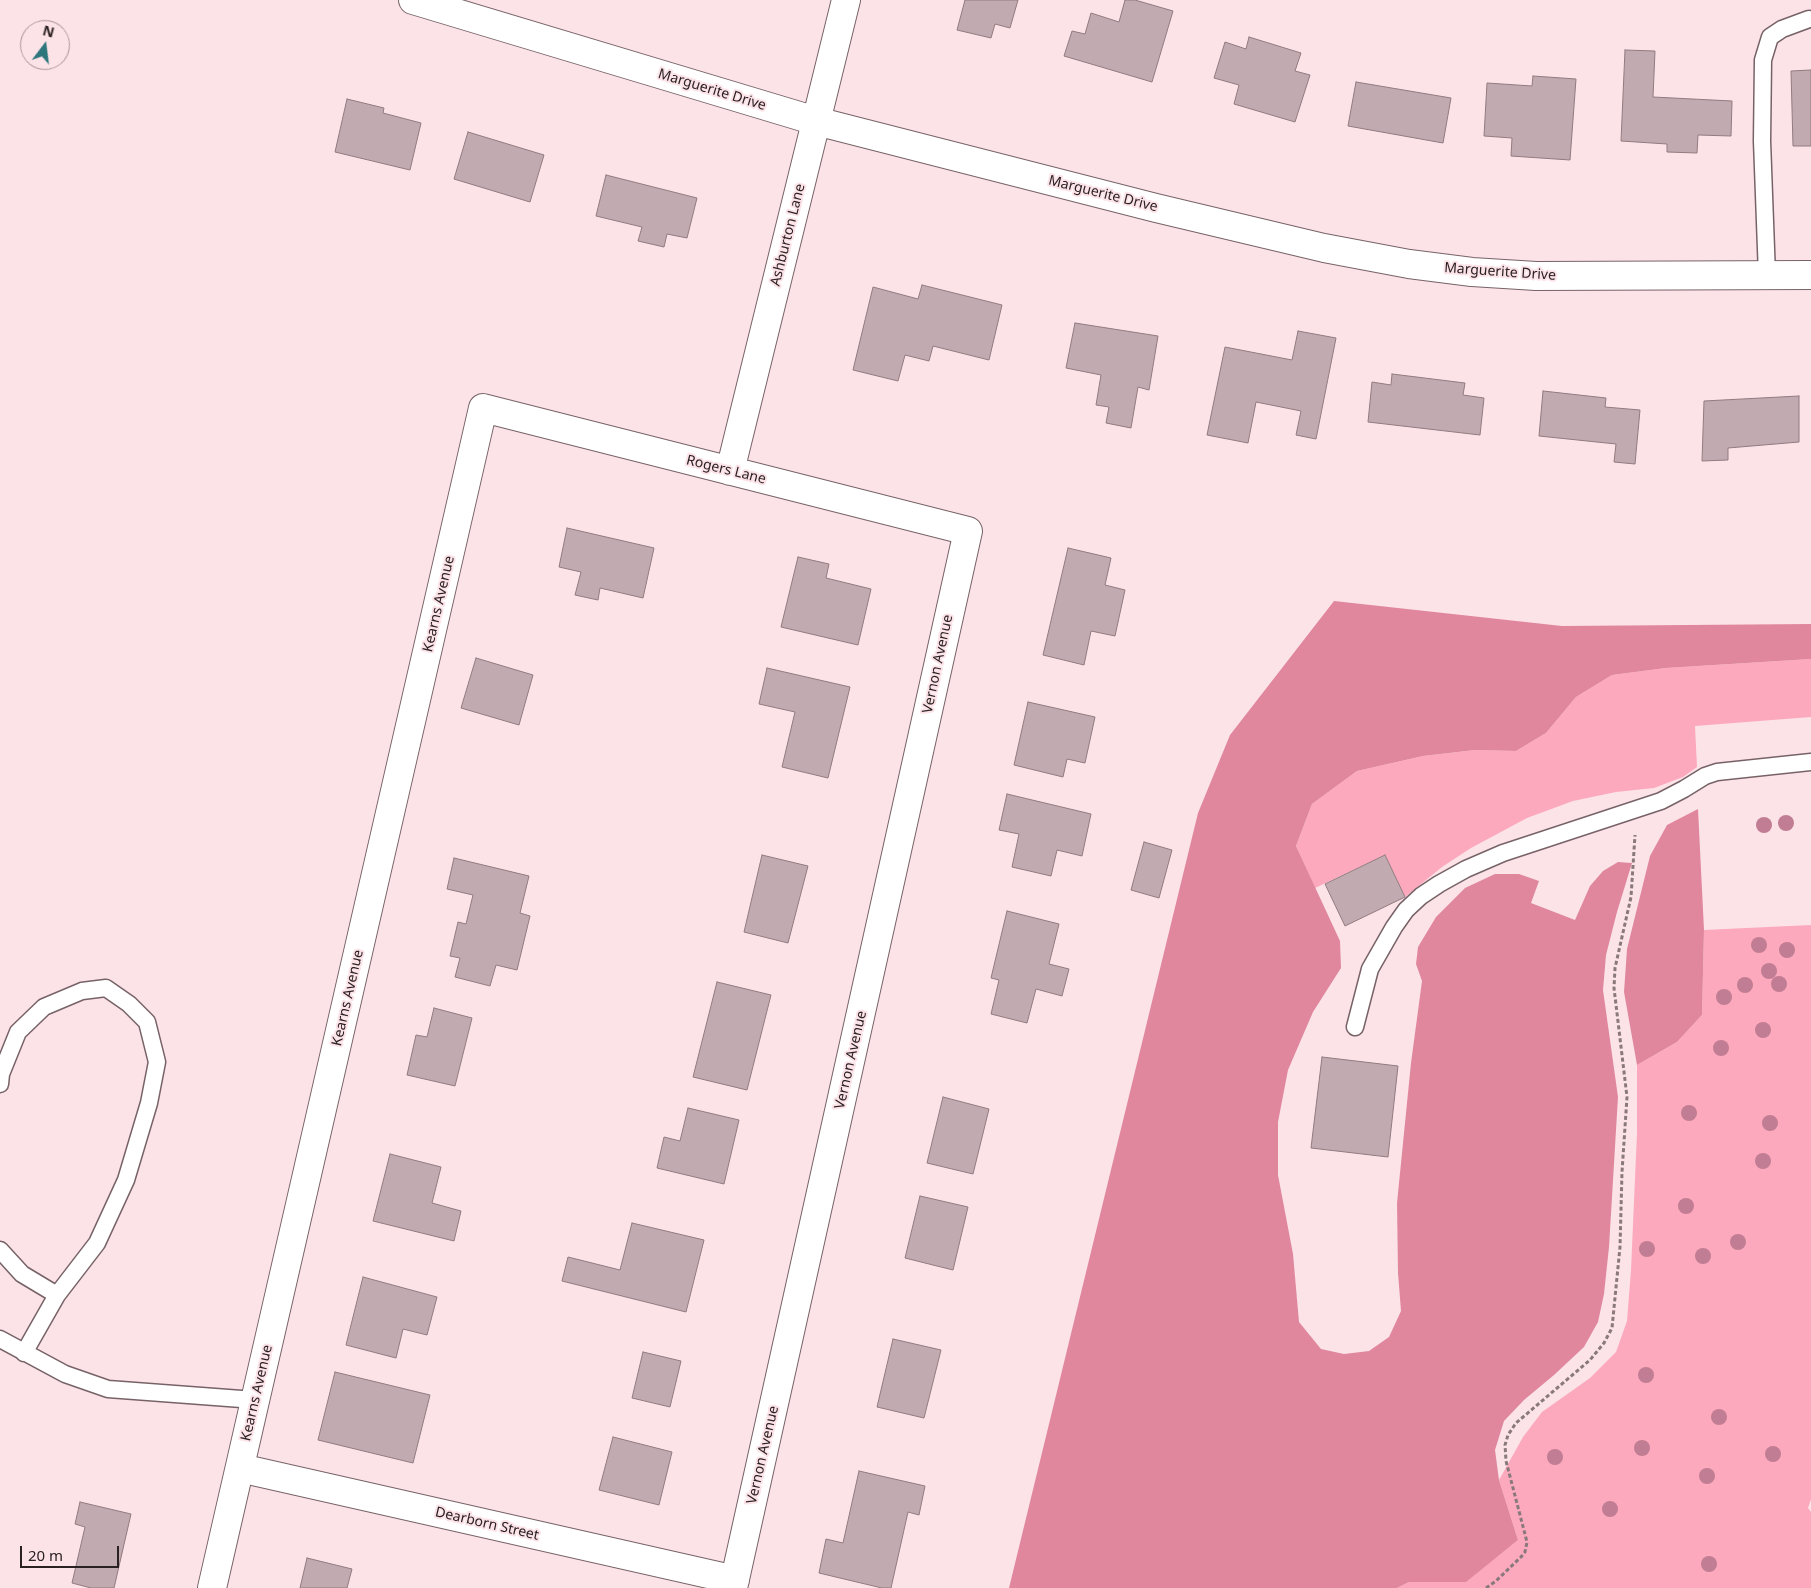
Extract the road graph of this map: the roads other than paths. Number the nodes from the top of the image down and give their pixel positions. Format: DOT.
graph roads {
  1 [pos="413,0"];
  2 [pos="846,0"];
  3 [pos="1809,19"];
  4 [pos="816,121"];
  5 [pos="1811,275"];
  6 [pos="1767,276"];
  7 [pos="484,408"];
  8 [pos="730,470"];
  9 [pos="968,532"];
  10 [pos="1811,762"];
  11 [pos="1354,1027"];
  12 [pos="0,1084"];
  13 [pos="0,1250"];
  14 [pos="57,1295"];
  15 [pos="0,1339"];
  16 [pos="24,1353"];
  17 [pos="255,1400"];
  18 [pos="240,1468"];
  19 [pos="734,1584"];
  20 [pos="212,1588"];
  1 -- 4 [label="street, Marguerite Drive"];
  2 -- 4 [label="street, Ashburton Lane"];
  3 -- 6 [label="lane"];
  4 -- 6 [label="street, Marguerite Drive"];
  4 -- 8 [label="street, Ashburton Lane"];
  5 -- 6 [label="street, Marguerite Drive"];
  7 -- 8 [label="street, Rogers Lane"];
  7 -- 17 [label="street, Kearns Avenue"];
  8 -- 9 [label="street, Rogers Lane"];
  9 -- 19 [label="street, Vernon Avenue"];
  10 -- 11 [label="lane"];
  12 -- 14 [label="lane"];
  13 -- 14 [label="lane"];
  14 -- 16 [label="lane"];
  15 -- 16 [label="lane"];
  16 -- 17 [label="lane"];
  17 -- 18 [label="street, Kearns Avenue"];
  18 -- 19 [label="street, Dearborn Street"];
  18 -- 20 [label="street, Kearns Avenue"];
}
